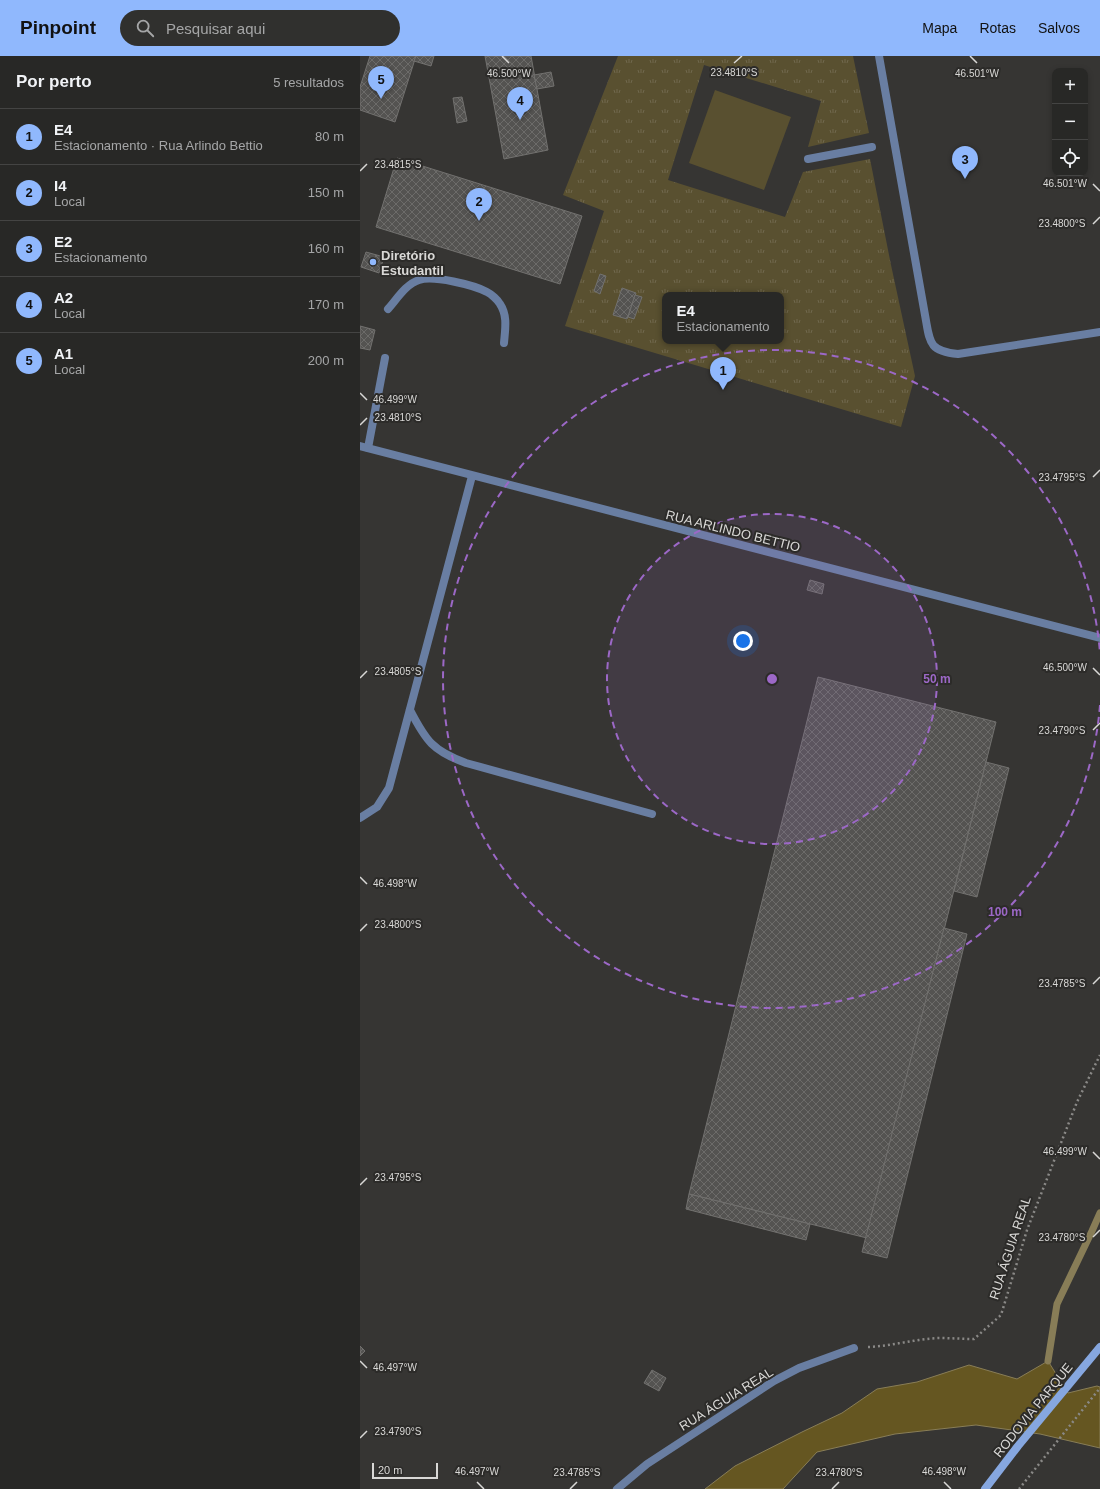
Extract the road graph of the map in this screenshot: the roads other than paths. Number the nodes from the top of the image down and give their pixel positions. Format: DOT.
graph roads {
  1 [pos="879,56"];
  2 [pos="872,147"];
  3 [pos="808,159"];
  4 [pos="388,309"];
  5 [pos="1100,332"];
  6 [pos="504,343"];
  7 [pos="385,358"];
  8 [pos="364,447"];
  9 [pos="472,476"];
  10 [pos="1100,638"];
  11 [pos="410,710"];
  12 [pos="652,814"];
  13 [pos="360,818"];
  14 [pos="1100,1347"];
  15 [pos="854,1348"];
  16 [pos="617,1489"];
  17 [pos="985,1489"];
  1 -- 5 [label="street"];
  2 -- 3 [label="street"];
  4 -- 6 [label="street"];
  7 -- 8 [label="street"];
  8 -- 9 [label="street, RUA ARLINDO BETTIO"];
  9 -- 10 [label="street, RUA ARLINDO BETTIO"];
  9 -- 11 [label="street"];
  11 -- 12 [label="street"];
  11 -- 13 [label="street"];
  14 -- 17 [label="street, RODOVIA PARQUE"];
  15 -- 16 [label="street, RUA ÁGUIA REAL"];
}
